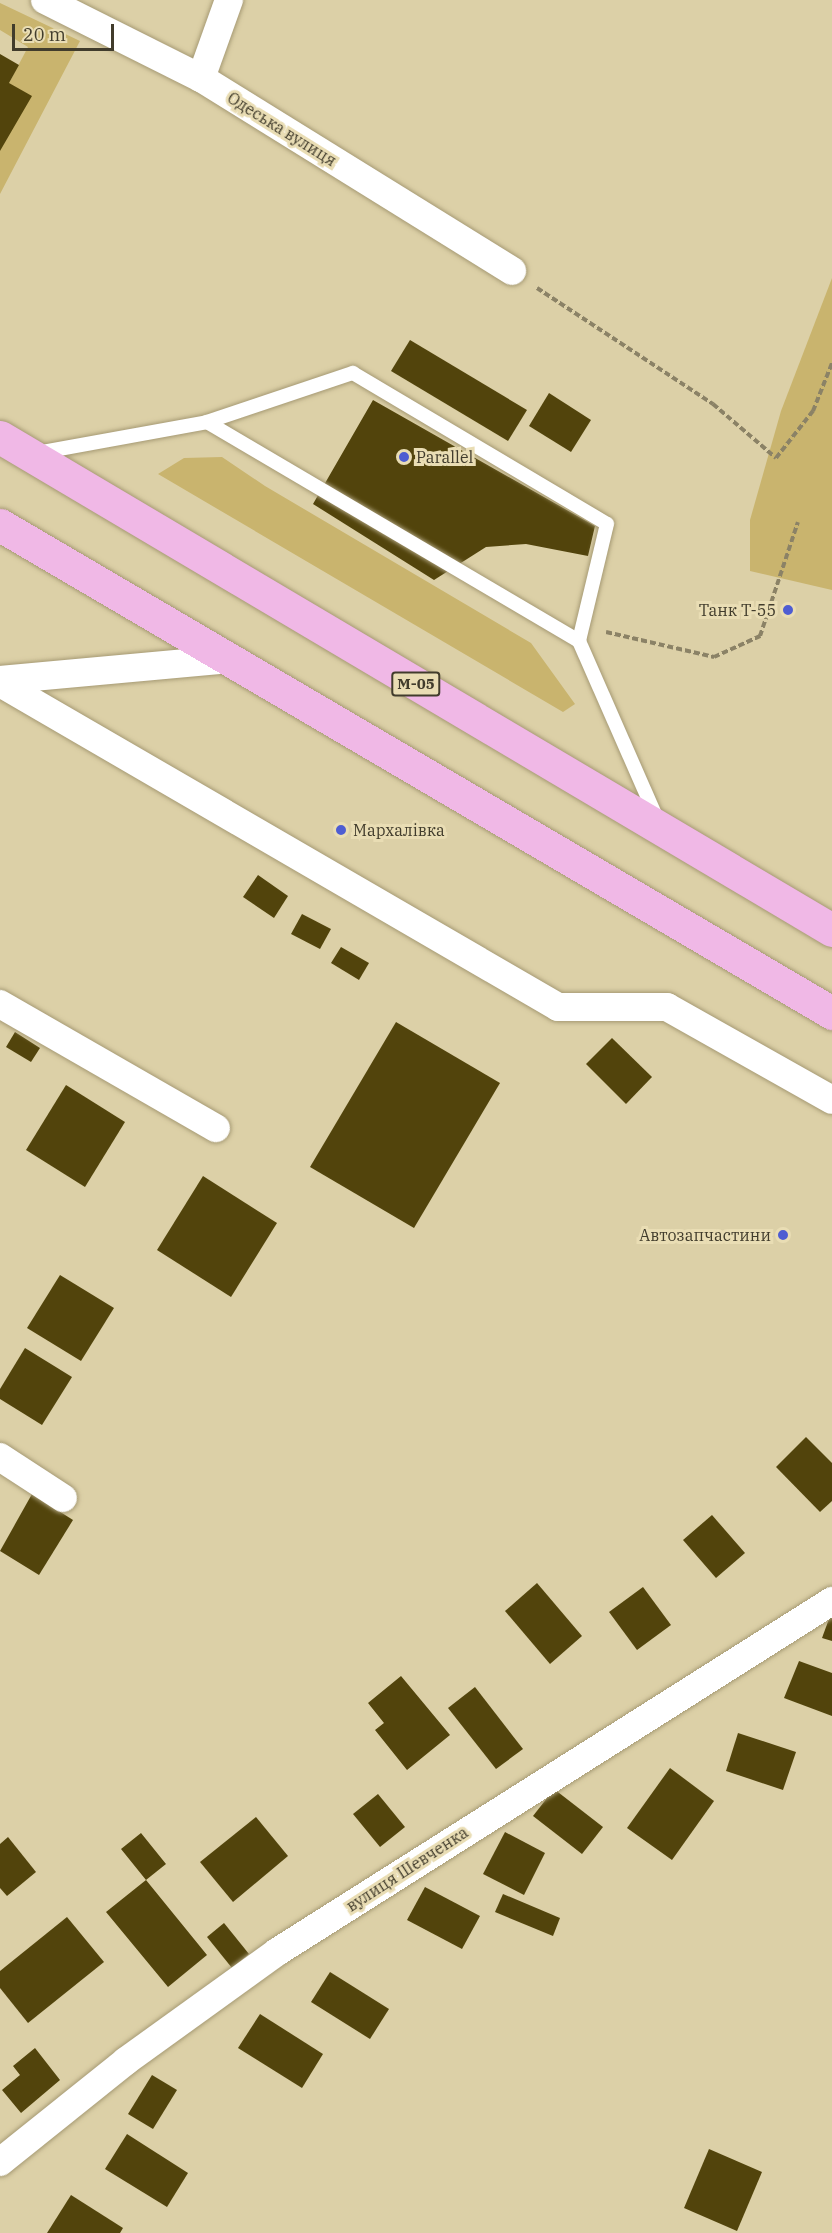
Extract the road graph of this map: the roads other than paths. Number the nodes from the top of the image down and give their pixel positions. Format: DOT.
graph roads {
  1 [pos="45,0"];
  2 [pos="229,0"];
  3 [pos="201,78"];
  4 [pos="512,271"];
  5 [pos="207,422"];
  6 [pos="0,437"];
  7 [pos="29,454"];
  8 [pos="0,525"];
  9 [pos="579,640"];
  10 [pos="230,659"];
  11 [pos="0,681"];
  12 [pos="662,830"];
  13 [pos="832,930"];
  14 [pos="0,1004"];
  15 [pos="832,1013"];
  16 [pos="832,1100"];
  17 [pos="216,1128"];
  18 [pos="0,1457"];
  19 [pos="63,1498"];
  20 [pos="832,1601"];
  21 [pos="0,2162"];
  1 -- 3 [label="street, Одеська вулиця"];
  2 -- 3 [label="street"];
  3 -- 4 [label="street, Одеська вулиця"];
  5 -- 7 [label="lane"];
  5 -- 9 [label="lane"];
  5 -- 9 [label="lane"];
  6 -- 7 [label="highway, М-05"];
  7 -- 12 [label="highway, М-05"];
  8 -- 10 [label="highway"];
  9 -- 12 [label="lane"];
  10 -- 11 [label="street"];
  10 -- 15 [label="highway"];
  11 -- 16 [label="street"];
  12 -- 13 [label="highway, М-05"];
  14 -- 17 [label="street"];
  18 -- 19 [label="street"];
  20 -- 21 [label="street, вулиця Шевченка"];
}
